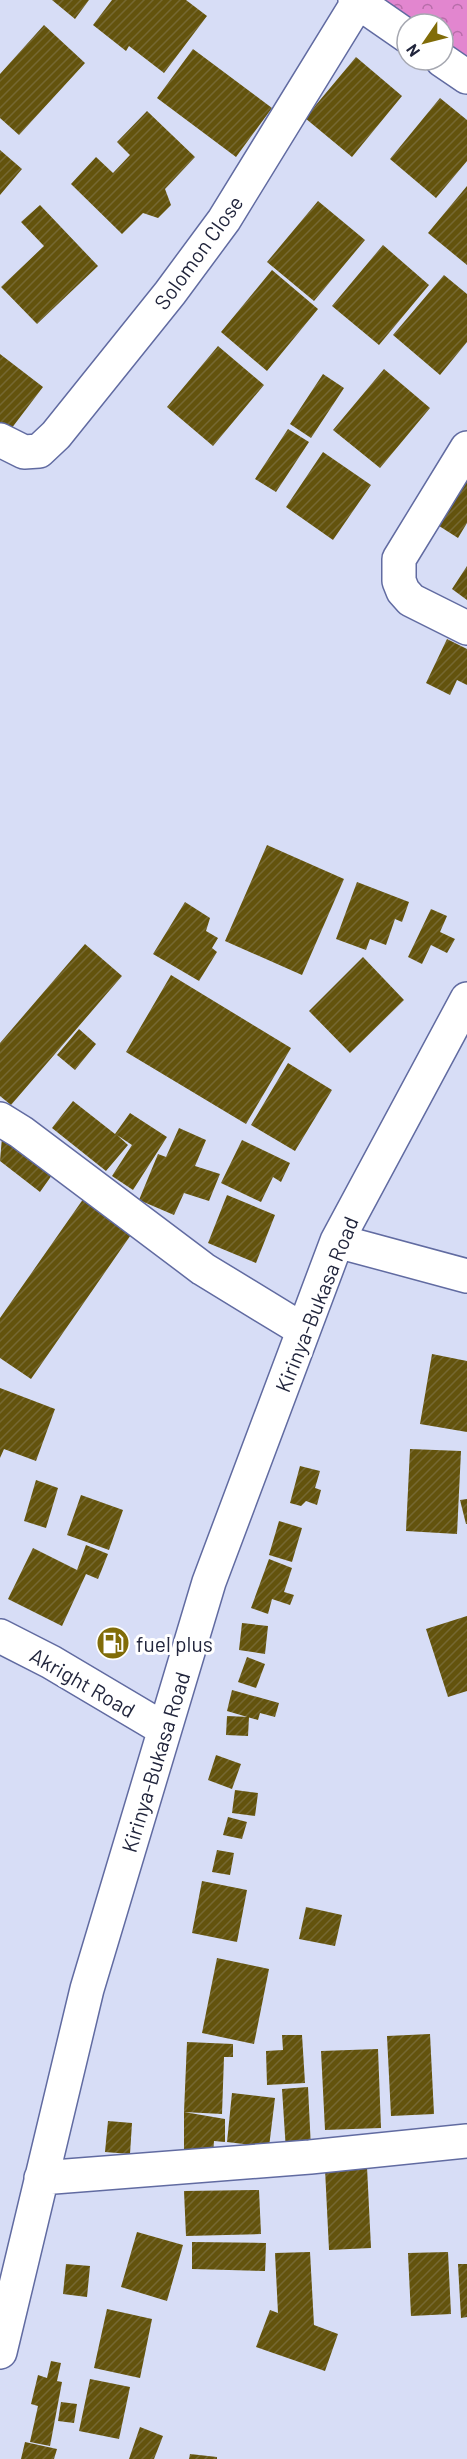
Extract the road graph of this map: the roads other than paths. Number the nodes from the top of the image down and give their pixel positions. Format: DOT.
graph roads {
  1 [pos="356,1"];
  2 [pos="395,28"];
  3 [pos="0,440"];
  4 [pos="467,448"];
  5 [pos="467,628"];
  6 [pos="467,999"];
  7 [pos="0,1119"];
  8 [pos="337,1241"];
  9 [pos="467,1276"];
  10 [pos="303,1330"];
  11 [pos="0,1636"];
  12 [pos="164,1729"];
  13 [pos="467,2141"];
  14 [pos="41,2178"];
  15 [pos="0,2352"];
  1 -- 2 [label="street"];
  1 -- 3 [label="street, Solomon Close"];
  4 -- 5 [label="street"];
  6 -- 8 [label="street, Kirinya-Bukasa Road"];
  7 -- 10 [label="street"];
  8 -- 9 [label="street"];
  8 -- 10 [label="street, Kirinya-Bukasa Road"];
  10 -- 12 [label="street, Kirinya-Bukasa Road"];
  11 -- 12 [label="street, Akright Road"];
  12 -- 14 [label="street, Kirinya-Bukasa Road"];
  13 -- 14 [label="street"];
  14 -- 15 [label="street, Kirinya-Bukasa Road"];
}
